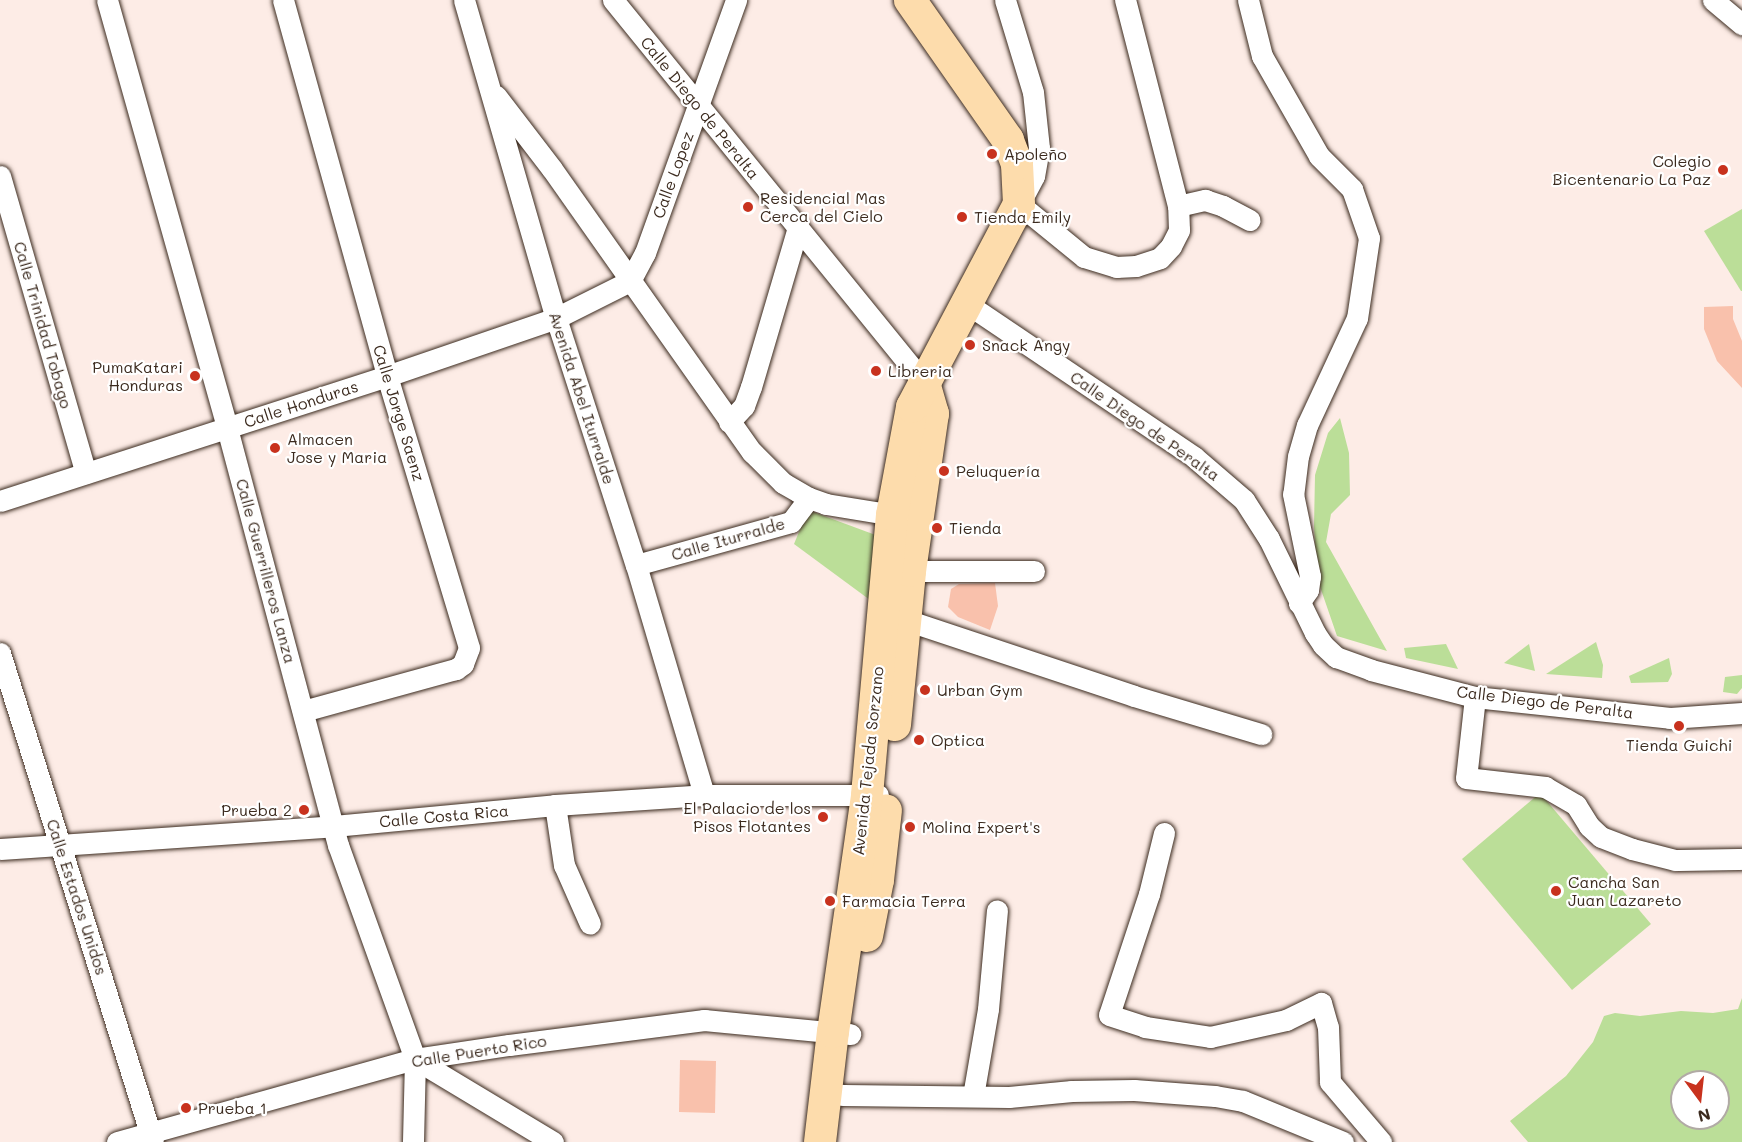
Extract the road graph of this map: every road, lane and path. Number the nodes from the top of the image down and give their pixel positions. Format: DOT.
graph roads {
  1 [pos="107,0"];
  2 [pos="283,0"];
  3 [pos="464,0"];
  4 [pos="613,0"];
  5 [pos="736,0"];
  6 [pos="910,0"];
  7 [pos="1005,0"];
  8 [pos="1125,0"];
  9 [pos="1248,0"];
  10 [pos="1713,0"];
  11 [pos="1742,24"];
  12 [pos="489,87"];
  13 [pos="698,107"];
  14 [pos="0,176"];
  15 [pos="1019,204"];
  16 [pos="1178,206"];
  17 [pos="1249,220"];
  18 [pos="798,227"];
  19 [pos="630,281"];
  20 [pos="966,303"];
  21 [pos="556,318"];
  22 [pos="387,376"];
  23 [pos="924,382"];
  24 [pos="729,422"];
  25 [pos="227,428"];
  26 [pos="86,473"];
  27 [pos="809,498"];
  28 [pos="0,501"];
  29 [pos="905,517"];
  30 [pos="636,565"];
  31 [pos="910,571"];
  32 [pos="1034,571"];
  33 [pos="1299,603"];
  34 [pos="906,620"];
  35 [pos="0,653"];
  36 [pos="1475,697"];
  37 [pos="304,711"];
  38 [pos="1742,713"];
  39 [pos="1261,734"];
  40 [pos="704,795"];
  41 [pos="878,795"];
  42 [pos="555,805"];
  43 [pos="333,826"];
  44 [pos="1164,833"];
  45 [pos="60,845"];
  46 [pos="0,849"];
  47 [pos="1742,858"];
  48 [pos="997,910"];
  49 [pos="590,924"];
  50 [pos="841,1033"];
  51 [pos="415,1059"];
  52 [pos="834,1094"];
  53 [pos="973,1096"];
  54 [pos="152,1137"];
  55 [pos="117,1142"];
  56 [pos="413,1142"];
  57 [pos="553,1142"];
  58 [pos="820,1142"];
  59 [pos="840,1142"];
  60 [pos="1343,1142"];
  61 [pos="1381,1142"];
  1 -- 25 [label="street, Calle Guerrilleros Lanza"];
  2 -- 22 [label="street, Calle Jorge Saenz"];
  3 -- 12 [label="street, Avenida Abel Iturralde"];
  4 -- 13 [label="street, Calle Diego de Peralta"];
  5 -- 13 [label="street, Calle Lopez"];
  6 -- 15 [label="main road"];
  7 -- 15 [label="street"];
  8 -- 16 [label="street"];
  9 -- 33 [label="street"];
  10 -- 11 [label="street"];
  12 -- 19 [label="street"];
  12 -- 21 [label="street, Avenida Abel Iturralde"];
  13 -- 18 [label="street, Calle Diego de Peralta"];
  13 -- 19 [label="street, Calle Lopez"];
  14 -- 26 [label="street, Calle Trinidad Tobago"];
  15 -- 16 [label="street"];
  15 -- 20 [label="main road"];
  16 -- 17 [label="street"];
  18 -- 23 [label="street, Calle Diego de Peralta"];
  18 -- 24 [label="street"];
  19 -- 21 [label="street, Calle Honduras"];
  19 -- 24 [label="street"];
  20 -- 23 [label="main road"];
  20 -- 33 [label="street, Calle Diego de Peralta"];
  21 -- 22 [label="street, Calle Honduras"];
  21 -- 30 [label="street, Avenida Abel Iturralde"];
  22 -- 25 [label="street, Calle Honduras"];
  22 -- 37 [label="street, Calle Jorge Saenz"];
  23 -- 29 [label="main road, Avenida Tejada Sorzano"];
  24 -- 27 [label="street"];
  25 -- 26 [label="street, Calle Honduras"];
  25 -- 37 [label="street, Calle Guerrilleros Lanza"];
  26 -- 28 [label="street, Calle Honduras"];
  27 -- 29 [label="street"];
  27 -- 30 [label="street, Calle Iturralde"];
  29 -- 31 [label="main road, Avenida Tejada Sorzano"];
  29 -- 41 [label="main road, Avenida Tejada Sorzano"];
  30 -- 40 [label="street, Avenida Abel Iturralde"];
  31 -- 32 [label="street"];
  31 -- 34 [label="main road, Avenida Tejada Sorzano"];
  33 -- 36 [label="street, Calle Diego de Peralta"];
  34 -- 39 [label="street"];
  34 -- 41 [label="main road, Avenida Tejada Sorzano"];
  35 -- 45 [label="street, Calle Estados Unidos"];
  36 -- 38 [label="street, Calle Diego de Peralta"];
  36 -- 47 [label="street"];
  37 -- 43 [label="street, Calle Guerrilleros Lanza"];
  40 -- 41 [label="street, Calle Costa Rica"];
  40 -- 42 [label="street, Calle Costa Rica"];
  41 -- 50 [label="main road, Avenida Tejada Sorzano"];
  42 -- 43 [label="street, Calle Costa Rica"];
  42 -- 49 [label="street"];
  43 -- 45 [label="street, Calle Costa Rica"];
  43 -- 51 [label="street, Calle Guerrilleros Lanza"];
  44 -- 61 [label="street"];
  45 -- 46 [label="street, Calle Costa Rica"];
  45 -- 54 [label="street, Calle Estados Unidos"];
  48 -- 53 [label="street"];
  50 -- 51 [label="street, Calle Puerto Rico"];
  50 -- 52 [label="main road, Avenida Tejada Sorzano"];
  51 -- 54 [label="street, Calle Puerto Rico"];
  51 -- 56 [label="street, Calle Guerrilleros Lanza"];
  51 -- 57 [label="street"];
  52 -- 53 [label="street"];
  52 -- 58 [label="main road, Avenida Tejada Sorzano"];
  52 -- 59 [label="main road, Avenida Tejada Sorzano"];
  53 -- 60 [label="street"];
  54 -- 55 [label="street, Calle Puerto Rico"];
}
